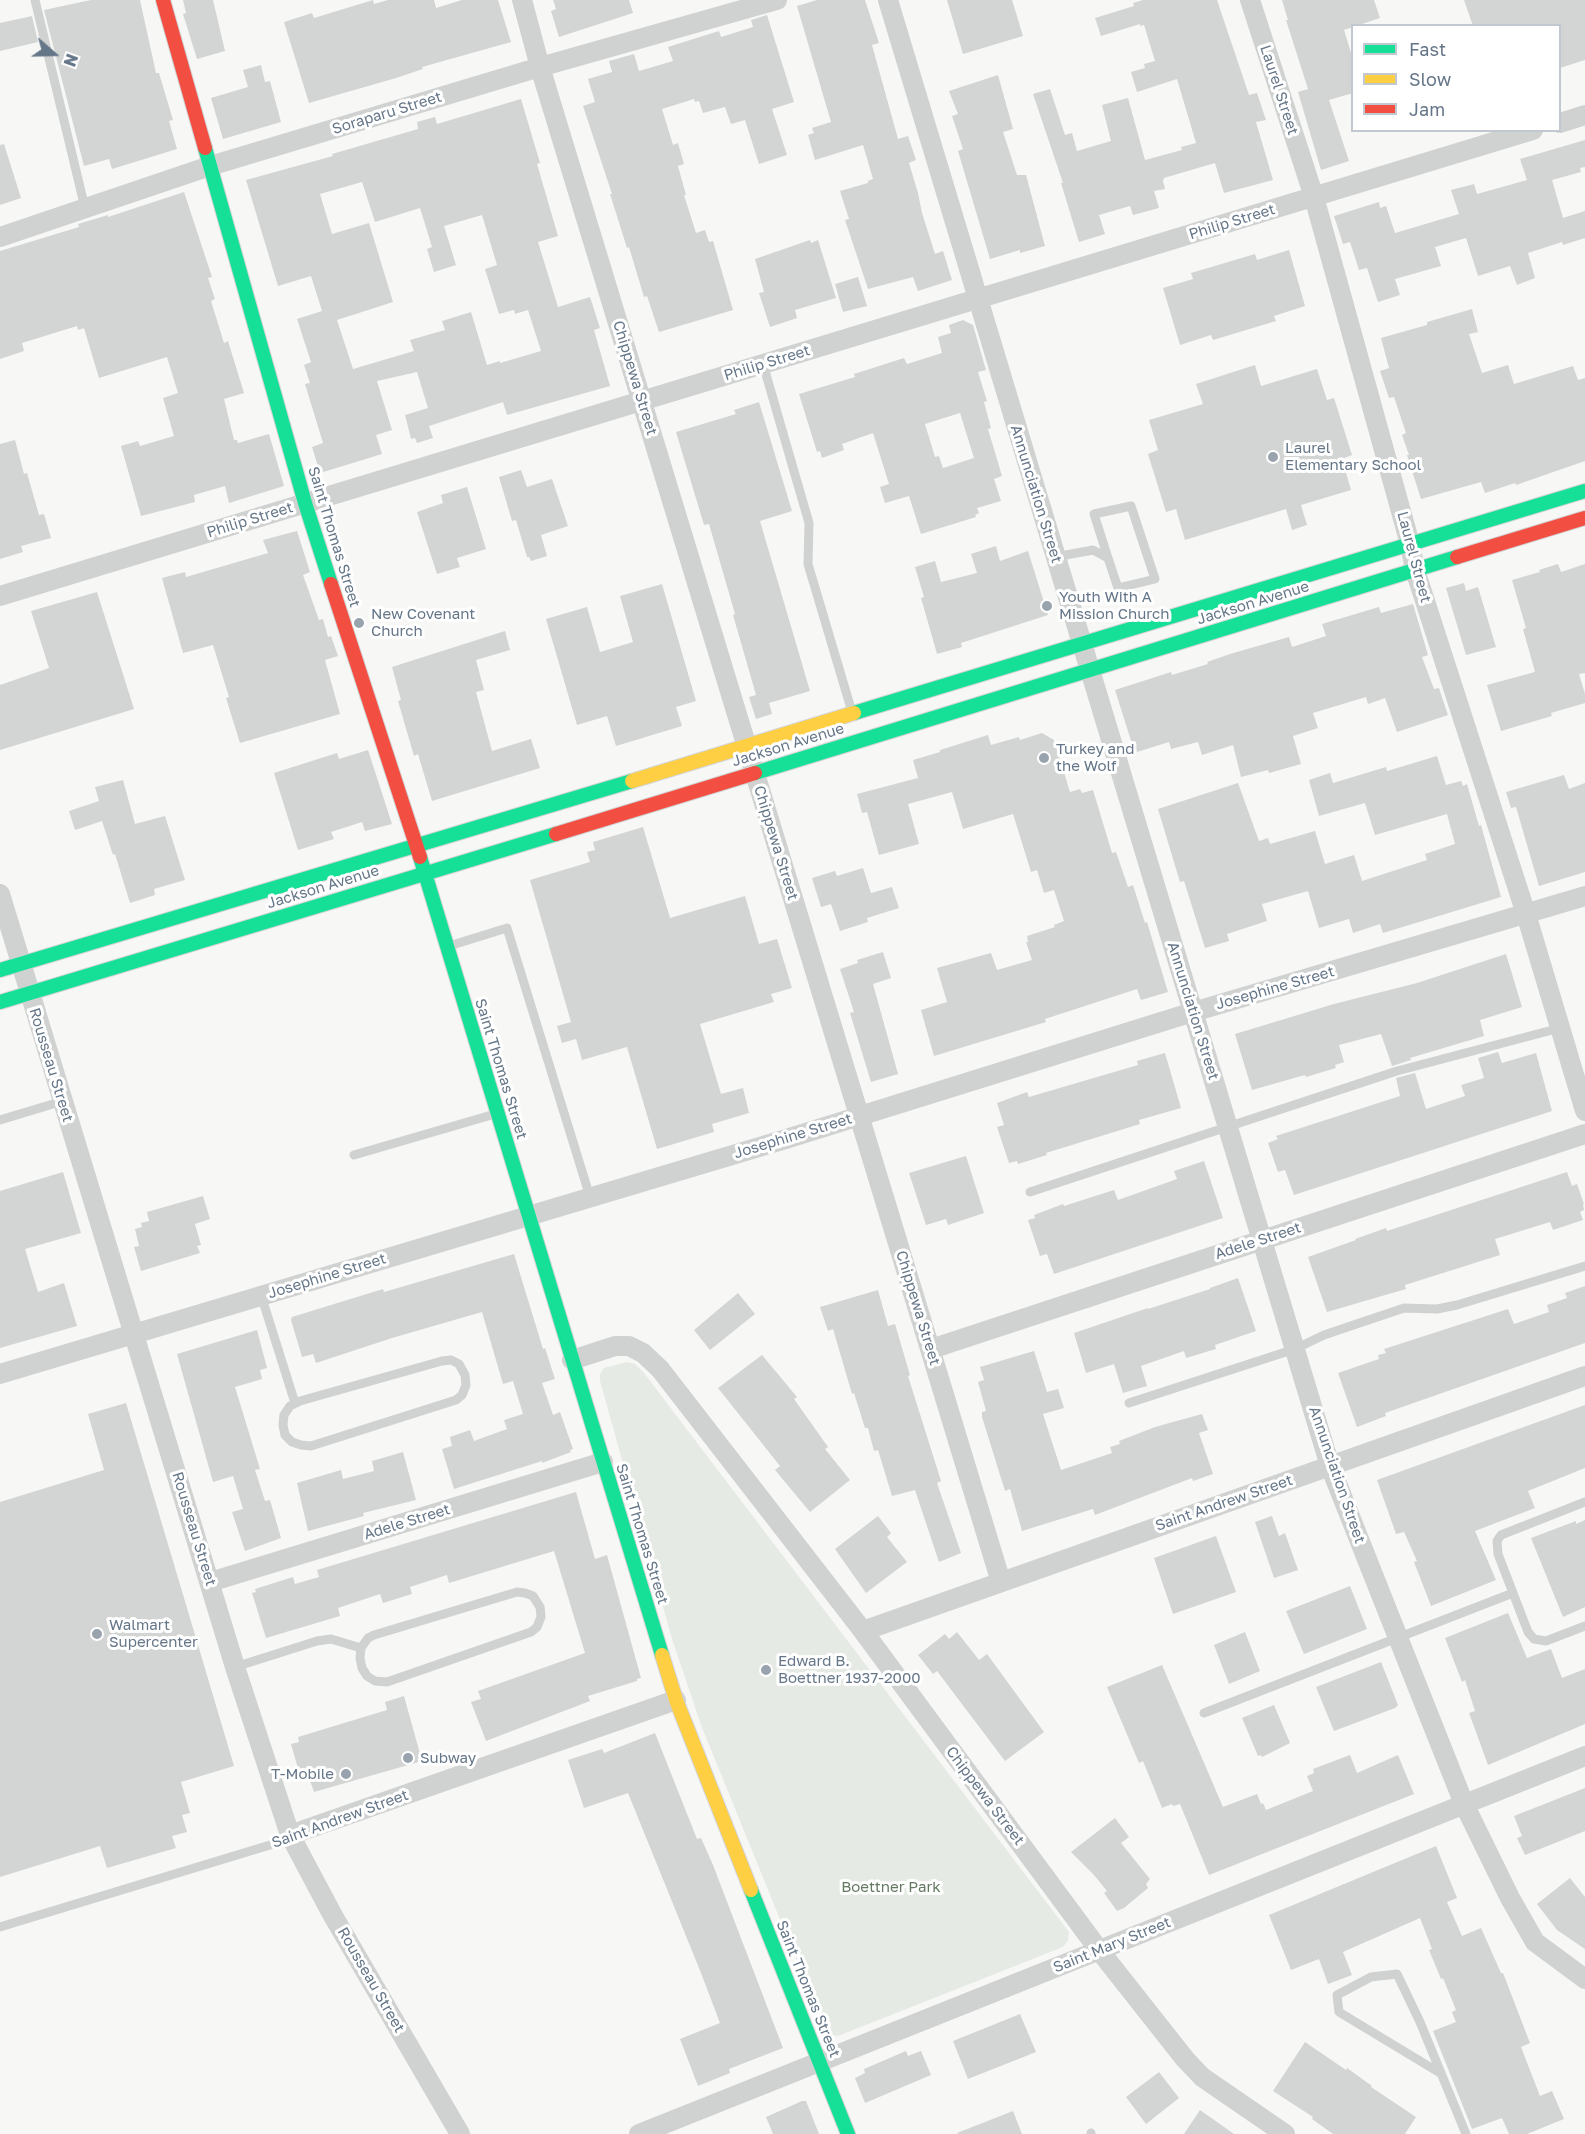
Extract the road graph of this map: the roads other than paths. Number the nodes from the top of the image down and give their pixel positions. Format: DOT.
graph roads {
  1 [pos="35,0"];
  2 [pos="163,0"];
  3 [pos="522,0"];
  4 [pos="777,0"];
  5 [pos="888,0"];
  6 [pos="1250,0"];
  7 [pos="540,67"];
  8 [pos="1585,115"];
  9 [pos="1561,123"];
  10 [pos="1526,132"];
  11 [pos="210,166"];
  12 [pos="1314,197"];
  13 [pos="85,208"];
  14 [pos="0,237"];
  15 [pos="977,299"];
  16 [pos="763,364"];
  17 [pos="642,401"];
  18 [pos="1585,491"];
  19 [pos="305,503"];
  20 [pos="1585,518"];
  21 [pos="1410,544"];
  22 [pos="1055,557"];
  23 [pos="1108,558"];
  24 [pos="1415,570"];
  25 [pos="0,596"];
  26 [pos="1081,644"];
  27 [pos="1089,670"];
  28 [pos="852,714"];
  29 [pos="746,746"];
  30 [pos="754,773"];
  31 [pos="416,847"];
  32 [pos="424,874"];
  33 [pos="0,894"];
  34 [pos="1585,896"];
  35 [pos="1526,914"];
  36 [pos="447,947"];
  37 [pos="21,964"];
  38 [pos="0,970"];
  39 [pos="29,993"];
  40 [pos="0,1002"];
  41 [pos="1193,1012"];
  42 [pos="1560,1028"];
  43 [pos="63,1101"];
  44 [pos="1585,1111"];
  45 [pos="497,1113"];
  46 [pos="858,1116"];
  47 [pos="0,1120"];
  48 [pos="1228,1128"];
  49 [pos="1585,1134"];
  50 [pos="354,1155"];
  51 [pos="1030,1192"];
  52 [pos="590,1197"];
  53 [pos="528,1216"];
  54 [pos="1262,1240"];
  55 [pos="1585,1266"];
  56 [pos="261,1295"];
  57 [pos="135,1332"];
  58 [pos="931,1349"];
  59 [pos="1295,1349"];
  60 [pos="572,1360"];
  61 [pos="0,1374"];
  62 [pos="1585,1376"];
  63 [pos="295,1403"];
  64 [pos="1129,1403"];
  65 [pos="603,1462"];
  66 [pos="1330,1466"];
  67 [pos="1585,1502"];
  68 [pos="210,1582"];
  69 [pos="1000,1582"];
  70 [pos="1513,1593"];
  71 [pos="1585,1626"];
  72 [pos="863,1631"];
  73 [pos="1398,1638"];
  74 [pos="362,1648"];
  75 [pos="236,1667"];
  76 [pos="676,1700"];
  77 [pos="1204,1713"];
  78 [pos="1585,1756"];
  79 [pos="1464,1804"];
  80 [pos="290,1835"];
  81 [pos="0,1927"];
  82 [pos="1099,1950"];
  83 [pos="1585,1979"];
  84 [pos="819,2062"];
  85 [pos="1440,2073"];
  86 [pos="460,2134"];
  87 [pos="639,2134"];
  88 [pos="848,2134"];
  89 [pos="1286,2134"];
  90 [pos="1466,2134"];
  1 -- 13 [label="lane"];
  2 -- 11 [label="street, Saint Thomas Street"];
  3 -- 7 [label="street, Chippewa Street"];
  4 -- 7 [label="street, Soraparu Street"];
  5 -- 15 [label="street, Annunciation Street"];
  6 -- 12 [label="street, Laurel Street"];
  7 -- 11 [label="street, Soraparu Street"];
  7 -- 17 [label="street, Chippewa Street"];
  8 -- 9 [label="street"];
  10 -- 12 [label="street, Philip Street"];
  11 -- 13 [label="street, Soraparu Street"];
  11 -- 19 [label="street, Saint Thomas Street"];
  12 -- 15 [label="street, Philip Street"];
  12 -- 21 [label="street, Laurel Street"];
  13 -- 14 [label="street, Soraparu Street"];
  15 -- 16 [label="street, Philip Street"];
  15 -- 22 [label="street, Annunciation Street"];
  16 -- 17 [label="street, Philip Street"];
  16 -- 28 [label="lane"];
  17 -- 19 [label="street, Philip Street"];
  17 -- 29 [label="street, Chippewa Street"];
  18 -- 21 [label="street, Jackson Avenue"];
  19 -- 25 [label="street, Philip Street"];
  19 -- 31 [label="street, Saint Thomas Street"];
  20 -- 24 [label="street, Jackson Avenue"];
  21 -- 24 [label="street, Laurel Street"];
  21 -- 26 [label="street, Jackson Avenue"];
  22 -- 23 [label="lane"];
  22 -- 26 [label="street, Annunciation Street"];
  23 -- 23 [label="lane"];
  24 -- 27 [label="street, Jackson Avenue"];
  24 -- 35 [label="street, Laurel Street"];
  26 -- 27 [label="street, Annunciation Street"];
  26 -- 28 [label="street, Jackson Avenue"];
  27 -- 30 [label="street, Jackson Avenue"];
  27 -- 41 [label="street, Annunciation Street"];
  28 -- 29 [label="street, Jackson Avenue"];
  29 -- 30 [label="street, Chippewa Street"];
  29 -- 31 [label="street, Jackson Avenue"];
  30 -- 32 [label="street, Jackson Avenue"];
  30 -- 46 [label="street, Chippewa Street"];
  31 -- 32 [label="street, Saint Thomas Street"];
  31 -- 37 [label="street, Jackson Avenue"];
  32 -- 36 [label="street, Saint Thomas Street"];
  32 -- 39 [label="street, Jackson Avenue"];
  33 -- 37 [label="street, Rousseau Street"];
  34 -- 35 [label="street, Josephine Street"];
  35 -- 41 [label="street, Josephine Street"];
  35 -- 42 [label="street, Laurel Street"];
  36 -- 45 [label="street, Saint Thomas Street"];
  36 -- 52 [label="lane"];
  37 -- 38 [label="street, Jackson Avenue"];
  37 -- 39 [label="street, Rousseau Street"];
  39 -- 40 [label="street, Jackson Avenue"];
  39 -- 43 [label="street, Rousseau Street"];
  41 -- 46 [label="street, Josephine Street"];
  41 -- 48 [label="street, Annunciation Street"];
  42 -- 44 [label="street, Laurel Street"];
  42 -- 48 [label="lane"];
  43 -- 47 [label="lane"];
  43 -- 57 [label="street, Rousseau Street"];
  45 -- 50 [label="lane"];
  45 -- 53 [label="street, Saint Thomas Street"];
  46 -- 52 [label="street, Josephine Street"];
  46 -- 58 [label="street, Chippewa Street"];
  48 -- 51 [label="lane"];
  48 -- 54 [label="street, Annunciation Street"];
  49 -- 54 [label="street, Adele Street"];
  52 -- 53 [label="street, Josephine Street"];
  53 -- 56 [label="street, Josephine Street"];
  53 -- 60 [label="street, Saint Thomas Street"];
  54 -- 58 [label="street, Adele Street"];
  54 -- 59 [label="street, Annunciation Street"];
  55 -- 59 [label="lane"];
  56 -- 57 [label="street, Josephine Street"];
  56 -- 63 [label="lane"];
  57 -- 61 [label="street, Josephine Street"];
  57 -- 68 [label="street, Rousseau Street"];
  58 -- 69 [label="street, Chippewa Street"];
  59 -- 64 [label="lane"];
  59 -- 66 [label="street, Annunciation Street"];
  60 -- 65 [label="street, Saint Thomas Street"];
  60 -- 72 [label="street, Chippewa Street"];
  62 -- 66 [label="street, Saint Andrew Street"];
  63 -- 63 [label="lane"];
  65 -- 68 [label="street, Adele Street"];
  65 -- 76 [label="street, Saint Thomas Street"];
  66 -- 69 [label="street, Saint Andrew Street"];
  66 -- 73 [label="street, Annunciation Street"];
  67 -- 70 [label="lane"];
  68 -- 75 [label="street, Rousseau Street"];
  69 -- 72 [label="street, Saint Andrew Street"];
  70 -- 71 [label="lane"];
  70 -- 73 [label="lane"];
  72 -- 82 [label="street, Chippewa Street"];
  73 -- 77 [label="lane"];
  73 -- 79 [label="street, Annunciation Street"];
  74 -- 74 [label="lane"];
  74 -- 75 [label="lane"];
  75 -- 80 [label="street, Rousseau Street"];
  76 -- 80 [label="street, Saint Andrew Street"];
  76 -- 84 [label="street, Saint Thomas Street"];
  78 -- 79 [label="street, Saint Mary Street"];
  79 -- 82 [label="street, Saint Mary Street"];
  79 -- 83 [label="street, Annunciation Street"];
  80 -- 81 [label="lane, Saint Andrew Street"];
  80 -- 86 [label="street, Rousseau Street"];
  82 -- 84 [label="street, Saint Mary Street"];
  82 -- 89 [label="street, Chippewa Street"];
  84 -- 87 [label="street, Saint Mary Street"];
  84 -- 88 [label="street, Saint Thomas Street"];
  85 -- 85 [label="lane"];
  85 -- 90 [label="lane"];
}
